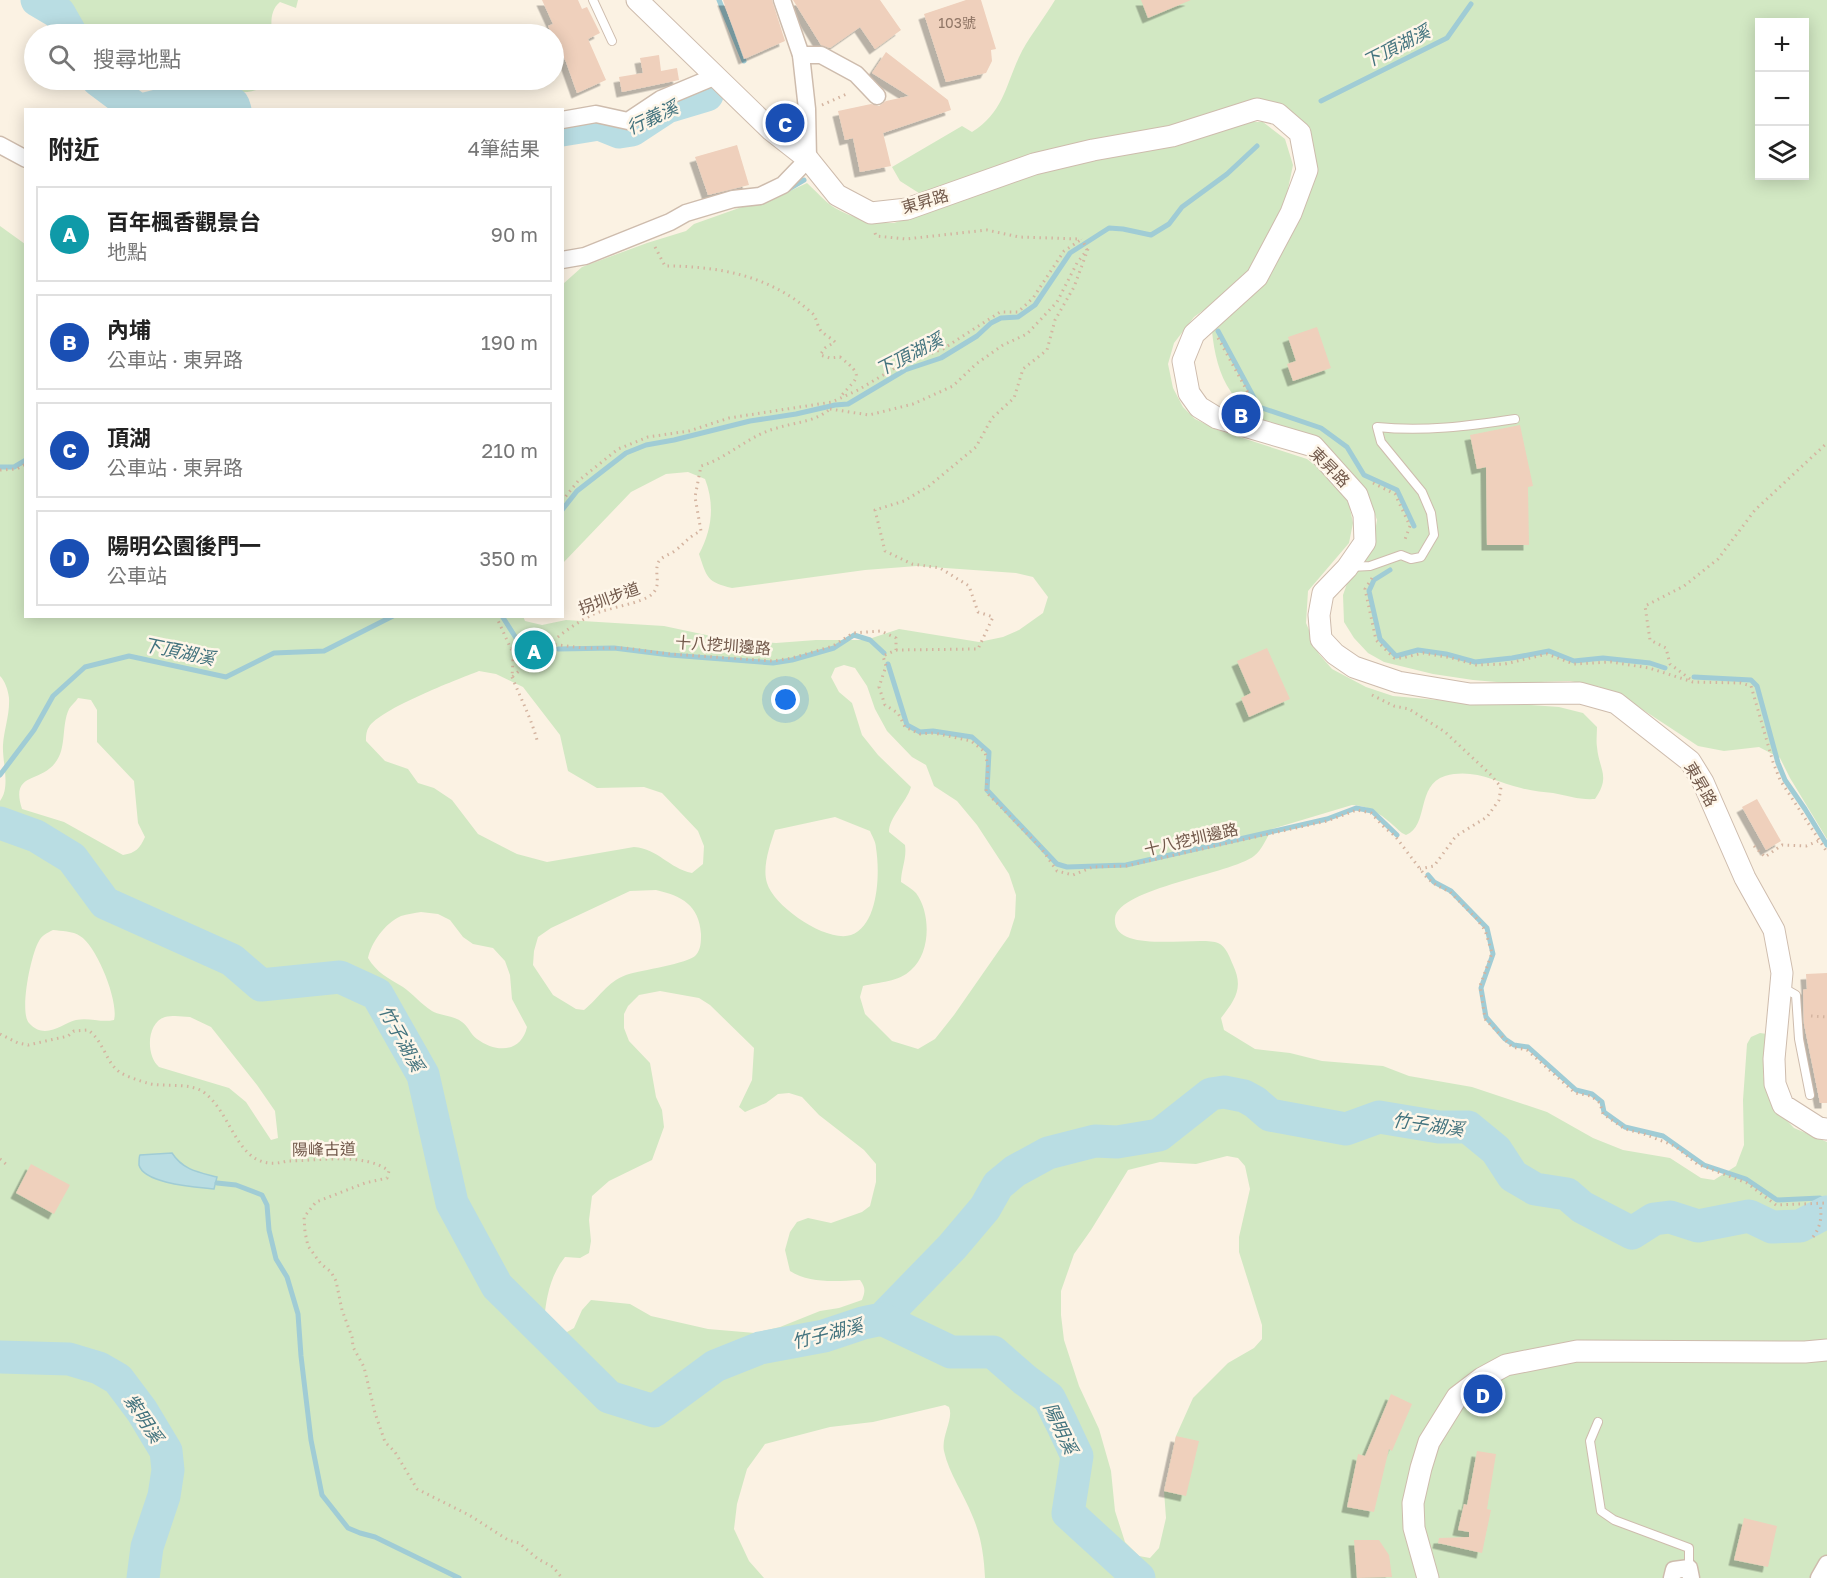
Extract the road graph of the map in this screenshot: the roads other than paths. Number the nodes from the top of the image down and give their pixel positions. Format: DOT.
graph roads {
  1 [pos="593,0"];
  2 [pos="637,0"];
  3 [pos="782,0"];
  4 [pos="612,41"];
  5 [pos="801,55"];
  6 [pos="717,76"];
  7 [pos="872,90"];
  8 [pos="564,120"];
  9 [pos="0,145"];
  10 [pos="24,158"];
  11 [pos="808,159"];
  12 [pos="564,260"];
  13 [pos="1515,419"];
  14 [pos="1347,568"];
  15 [pos="1782,987"];
  16 [pos="1810,1095"];
  17 [pos="1827,1129"];
  18 [pos="1827,1350"];
  19 [pos="1598,1422"];
  20 [pos="1827,1564"];
  21 [pos="1690,1573"];
  22 [pos="1428,1578"];
  23 [pos="1672,1578"];
  24 [pos="1820,1578"];
  1 -- 4 [label="lane"];
  2 -- 6 [label="street"];
  3 -- 5 [label="street"];
  5 -- 7 [label="street"];
  5 -- 11 [label="street"];
  6 -- 8 [label="street"];
  6 -- 11 [label="street"];
  9 -- 10 [label="street"];
  11 -- 12 [label="street"];
  11 -- 14 [label="street, 東昇路"];
  13 -- 14 [label="lane"];
  14 -- 15 [label="street, 東昇路"];
  15 -- 16 [label="lane"];
  15 -- 17 [label="street, 東昇路"];
  18 -- 22 [label="street"];
  19 -- 21 [label="lane"];
  20 -- 24 [label="street"];
  21 -- 23 [label="street"];
}
